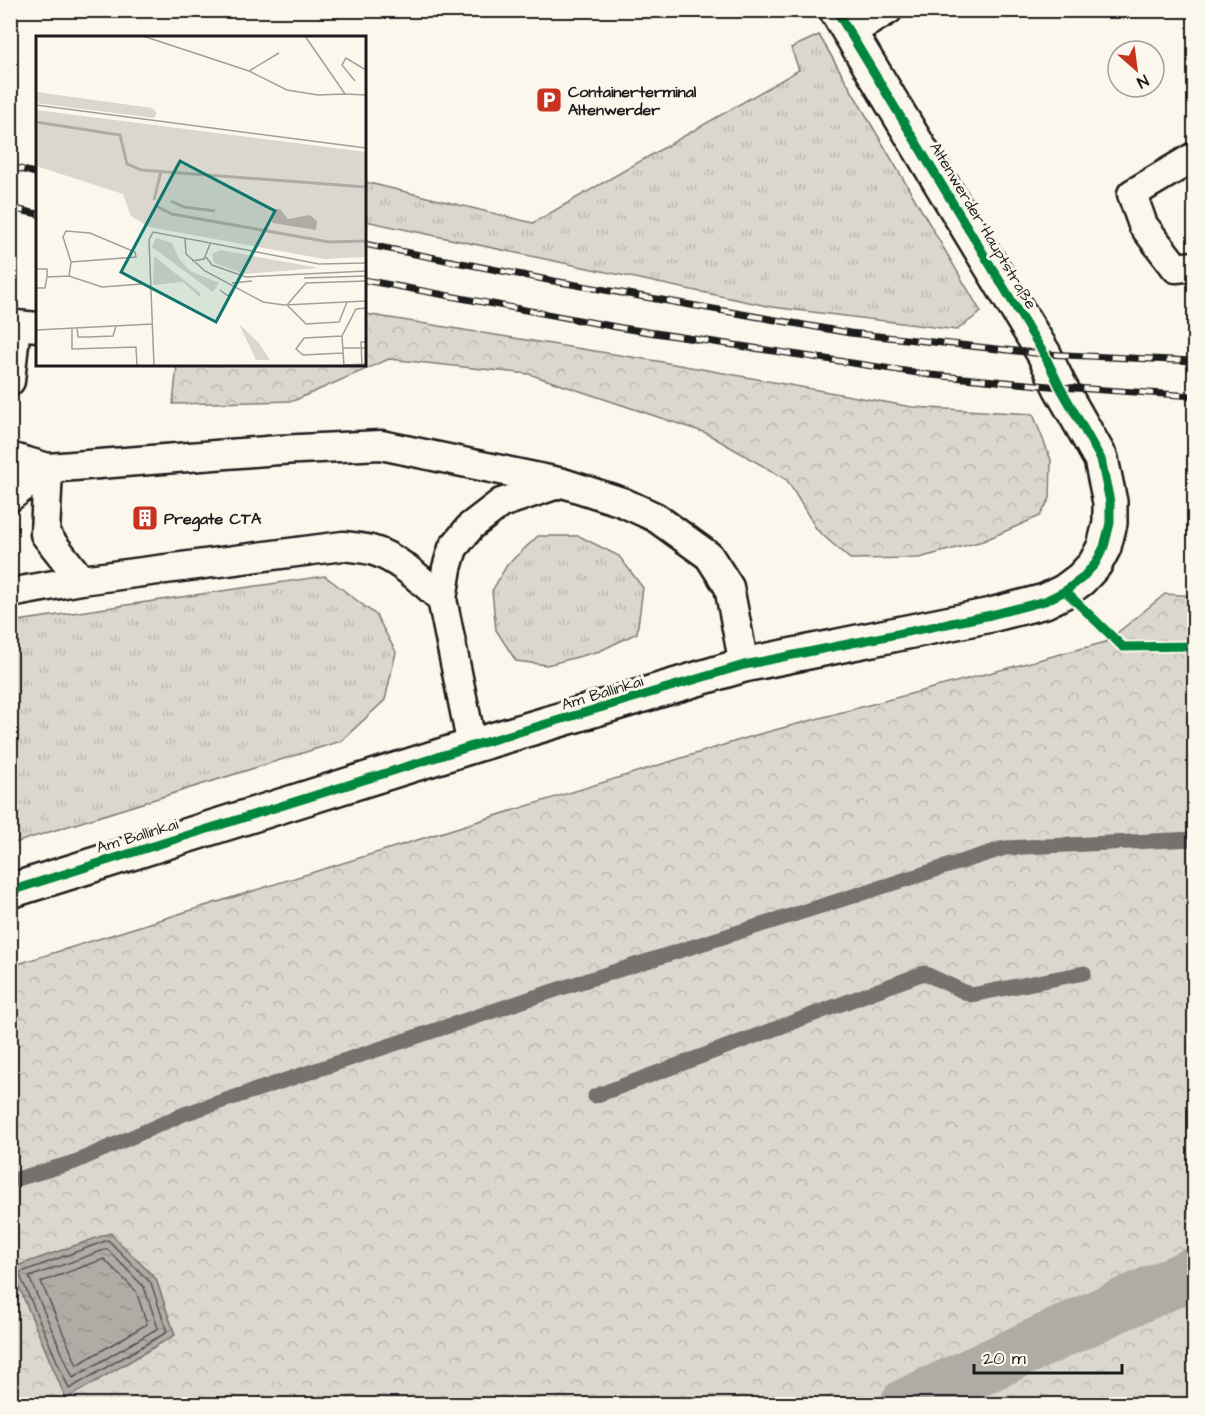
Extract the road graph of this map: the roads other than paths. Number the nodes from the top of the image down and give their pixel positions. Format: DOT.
graph roads {
  1 [pos="888,10"];
  2 [pos="843,22"];
  3 [pos="1194,157"];
  4 [pos="1194,266"];
  5 [pos="36,327"];
  6 [pos="10,381"];
  7 [pos="10,457"];
  8 [pos="1101,459"];
  9 [pos="48,468"];
  10 [pos="562,483"];
  11 [pos="10,497"];
  12 [pos="81,580"];
  13 [pos="10,593"];
  14 [pos="442,598"];
  15 [pos="744,665"];
  16 [pos="472,746"];
  17 [pos="10,891"];
  1 -- 2 [label="lane"];
  2 -- 8 [label="street, Altenwerder Hauptstraße"];
  3 -- 4 [label="lane"];
  5 -- 6 [label="lane"];
  7 -- 9 [label="lane"];
  8 -- 15 [label="street, Am Ballinkai"];
  9 -- 10 [label="lane"];
  9 -- 11 [label="lane"];
  9 -- 12 [label="lane"];
  10 -- 14 [label="lane"];
  10 -- 15 [label="lane"];
  12 -- 13 [label="lane"];
  12 -- 14 [label="lane"];
  14 -- 16 [label="lane"];
  15 -- 16 [label="street, Am Ballinkai"];
  16 -- 17 [label="street, Am Ballinkai"];
}
